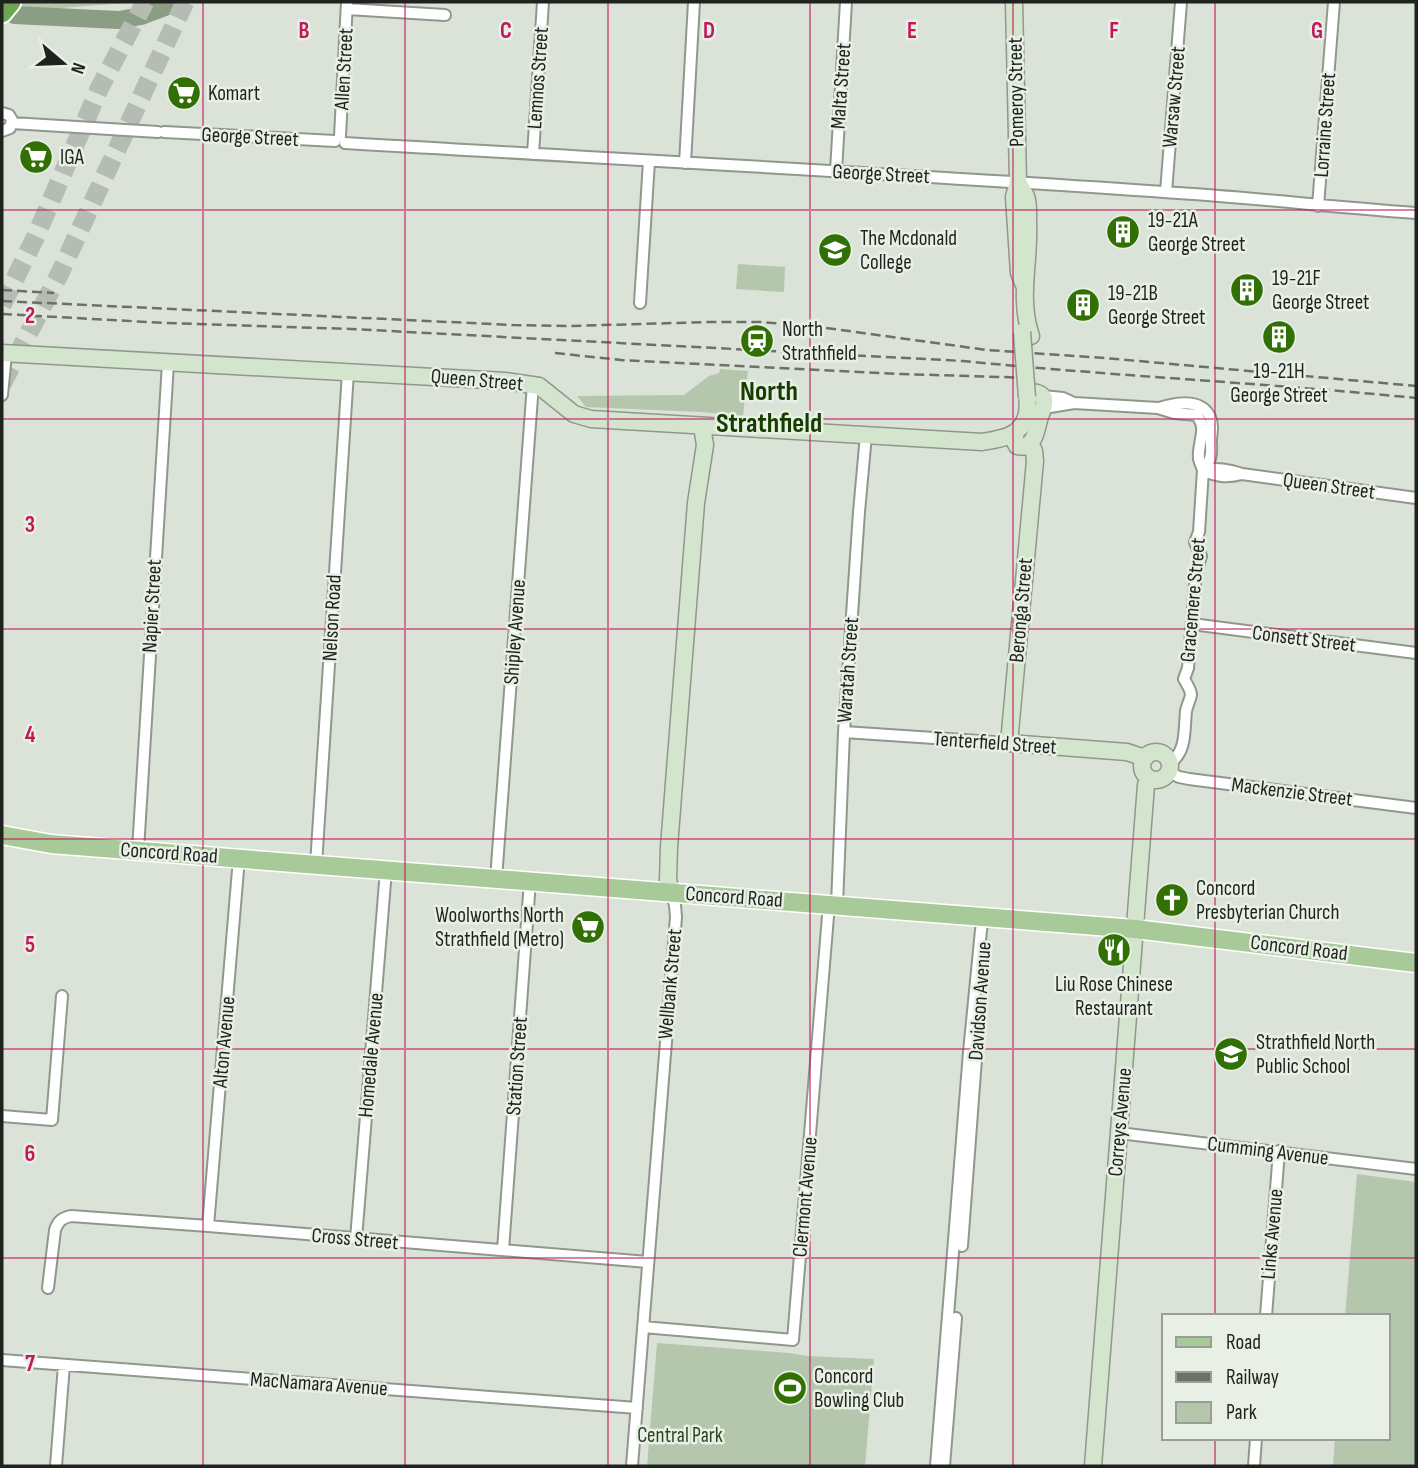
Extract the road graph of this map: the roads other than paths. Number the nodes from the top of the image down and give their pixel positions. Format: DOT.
graph roads {
  1 [pos="11,2"];
  2 [pos="543,2"];
  3 [pos="694,2"];
  4 [pos="846,2"];
  5 [pos="1014,2"];
  6 [pos="1181,2"];
  7 [pos="1334,2"];
  8 [pos="347,5"];
  9 [pos="2,13"];
  10 [pos="445,15"];
  11 [pos="2,113"];
  12 [pos="12,122"];
  13 [pos="2,131"];
  14 [pos="340,140"];
  15 [pos="533,154"];
  16 [pos="649,161"];
  17 [pos="685,163"];
  18 [pos="836,170"];
  19 [pos="1018,182"];
  20 [pos="1166,192"];
  21 [pos="1318,206"];
  22 [pos="1416,213"];
  23 [pos="640,303"];
  24 [pos="4,354"];
  25 [pos="168,363"];
  26 [pos="348,372"];
  27 [pos="533,384"];
  28 [pos="2,395"];
  29 [pos="1038,397"];
  30 [pos="699,426"];
  31 [pos="720,426"];
  32 [pos="866,435"];
  33 [pos="1022,442"];
  34 [pos="705,445"];
  35 [pos="1203,470"];
  36 [pos="1416,498"];
  37 [pos="696,503"];
  38 [pos="1192,624"];
  39 [pos="1416,653"];
  40 [pos="844,732"];
  41 [pos="1009,744"];
  42 [pos="1145,758"];
  43 [pos="1170,768"];
  44 [pos="1150,779"];
  45 [pos="1416,808"];
  46 [pos="2,835"];
  47 [pos="51,844"];
  48 [pos="2,845"];
  49 [pos="138,850"];
  50 [pos="239,858"];
  51 [pos="316,864"];
  52 [pos="386,870"];
  53 [pos="496,879"];
  54 [pos="530,881"];
  55 [pos="671,892"];
  56 [pos="833,905"];
  57 [pos="984,917"];
  58 [pos="1135,929"];
  59 [pos="1416,962"];
  60 [pos="62,996"];
  61 [pos="2,1116"];
  62 [pos="1119,1132"];
  63 [pos="1279,1152"];
  64 [pos="1416,1169"];
  65 [pos="208,1226"];
  66 [pos="356,1239"];
  67 [pos="503,1250"];
  68 [pos="648,1262"];
  69 [pos="48,1288"];
  70 [pos="1266,1314"];
  71 [pos="643,1327"];
  72 [pos="2,1360"];
  73 [pos="64,1365"];
  74 [pos="637,1408"];
  75 [pos="1256,1440"];
  76 [pos="56,1466"];
  77 [pos="632,1466"];
  78 [pos="936,1466"];
  79 [pos="944,1466"];
  80 [pos="1093,1466"];
  81 [pos="1254,1466"];
  1 -- 9 [label="highway"];
  2 -- 15 [label="street, Lemnos Street"];
  3 -- 17 [label="street"];
  4 -- 18 [label="street, Malta Street"];
  5 -- 19 [label="street, Pomeroy Street"];
  6 -- 20 [label="street, Warsaw Street"];
  7 -- 21 [label="street, Lorraine Street"];
  8 -- 10 [label="street"];
  8 -- 14 [label="street, Allen Street"];
  11 -- 12 [label="street"];
  12 -- 13 [label="street"];
  12 -- 14 [label="street, George Street"];
  14 -- 15 [label="street, George Street"];
  15 -- 16 [label="street, George Street"];
  16 -- 17 [label="street, George Street"];
  16 -- 23 [label="street"];
  17 -- 18 [label="street, George Street"];
  18 -- 19 [label="street, George Street"];
  19 -- 20 [label="street, George Street"];
  19 -- 29 [label="street, Pomeroy Street"];
  20 -- 21 [label="street, George Street"];
  21 -- 22 [label="street, George Street"];
  24 -- 25 [label="street, Queen Street"];
  24 -- 28 [label="street"];
  25 -- 26 [label="street, Queen Street"];
  25 -- 49 [label="street, Napier Street"];
  26 -- 27 [label="street, Queen Street"];
  26 -- 51 [label="street, Nelson Road"];
  27 -- 30 [label="street, Queen Street"];
  27 -- 53 [label="street, Shipley Avenue"];
  29 -- 33 [label="street"];
  29 -- 35 [label="street"];
  30 -- 31 [label="street, Queen Street"];
  30 -- 34 [label="street, Wellbank Street"];
  30 -- 37 [label="street, Wellbank Street"];
  31 -- 32 [label="street, Queen Street"];
  31 -- 34 [label="street"];
  32 -- 33 [label="street, Queen Street"];
  32 -- 40 [label="street, Waratah Street"];
  33 -- 41 [label="street, Beronga Street"];
  34 -- 37 [label="street, Wellbank Street"];
  35 -- 36 [label="street, Queen Street"];
  35 -- 38 [label="street, Gracemere Street"];
  37 -- 55 [label="street, Wellbank Street"];
  38 -- 39 [label="street, Consett Street"];
  38 -- 43 [label="street, Gracemere Street"];
  40 -- 41 [label="street, Tenterfield Street"];
  40 -- 56 [label="street, Waratah Street"];
  41 -- 42 [label="street, Tenterfield Street"];
  42 -- 43 [label="street"];
  42 -- 44 [label="street"];
  43 -- 44 [label="street"];
  43 -- 45 [label="street, Mackenzie Street"];
  44 -- 58 [label="street, Correys Avenue"];
  46 -- 47 [label="main road, Concord Road"];
  47 -- 48 [label="main road, Concord Road"];
  47 -- 49 [label="main road, Concord Road"];
  49 -- 50 [label="main road, Concord Road"];
  50 -- 51 [label="main road, Concord Road"];
  50 -- 65 [label="street, Alton Avenue"];
  51 -- 52 [label="main road, Concord Road"];
  52 -- 53 [label="main road, Concord Road"];
  52 -- 66 [label="street, Homedale Avenue"];
  53 -- 54 [label="main road, Concord Road"];
  54 -- 55 [label="main road, Concord Road"];
  54 -- 67 [label="street, Station Street"];
  55 -- 56 [label="main road, Concord Road"];
  55 -- 68 [label="street, Wellbank Street"];
  56 -- 57 [label="main road, Concord Road"];
  56 -- 71 [label="street, Clermont Avenue"];
  57 -- 58 [label="main road, Concord Road"];
  57 -- 78 [label="street, Davidson Avenue"];
  57 -- 79 [label="street, Davidson Avenue"];
  58 -- 59 [label="main road, Concord Road"];
  58 -- 62 [label="street, Correys Avenue"];
  60 -- 61 [label="street"];
  62 -- 63 [label="street, Cumming Avenue"];
  62 -- 80 [label="street, Correys Avenue"];
  63 -- 64 [label="street, Cumming Avenue"];
  63 -- 70 [label="street, Links Avenue"];
  65 -- 66 [label="street, Cross Street"];
  65 -- 69 [label="street, Cross Street"];
  66 -- 67 [label="street, Cross Street"];
  67 -- 68 [label="street, Cross Street"];
  68 -- 71 [label="street, Wellbank Street"];
  71 -- 74 [label="street, Wellbank Street"];
  72 -- 73 [label="street, MacNamara Avenue"];
  73 -- 74 [label="street, MacNamara Avenue"];
  73 -- 76 [label="street"];
  74 -- 77 [label="street, Wellbank Street"];
  75 -- 81 [label="street"];
}
